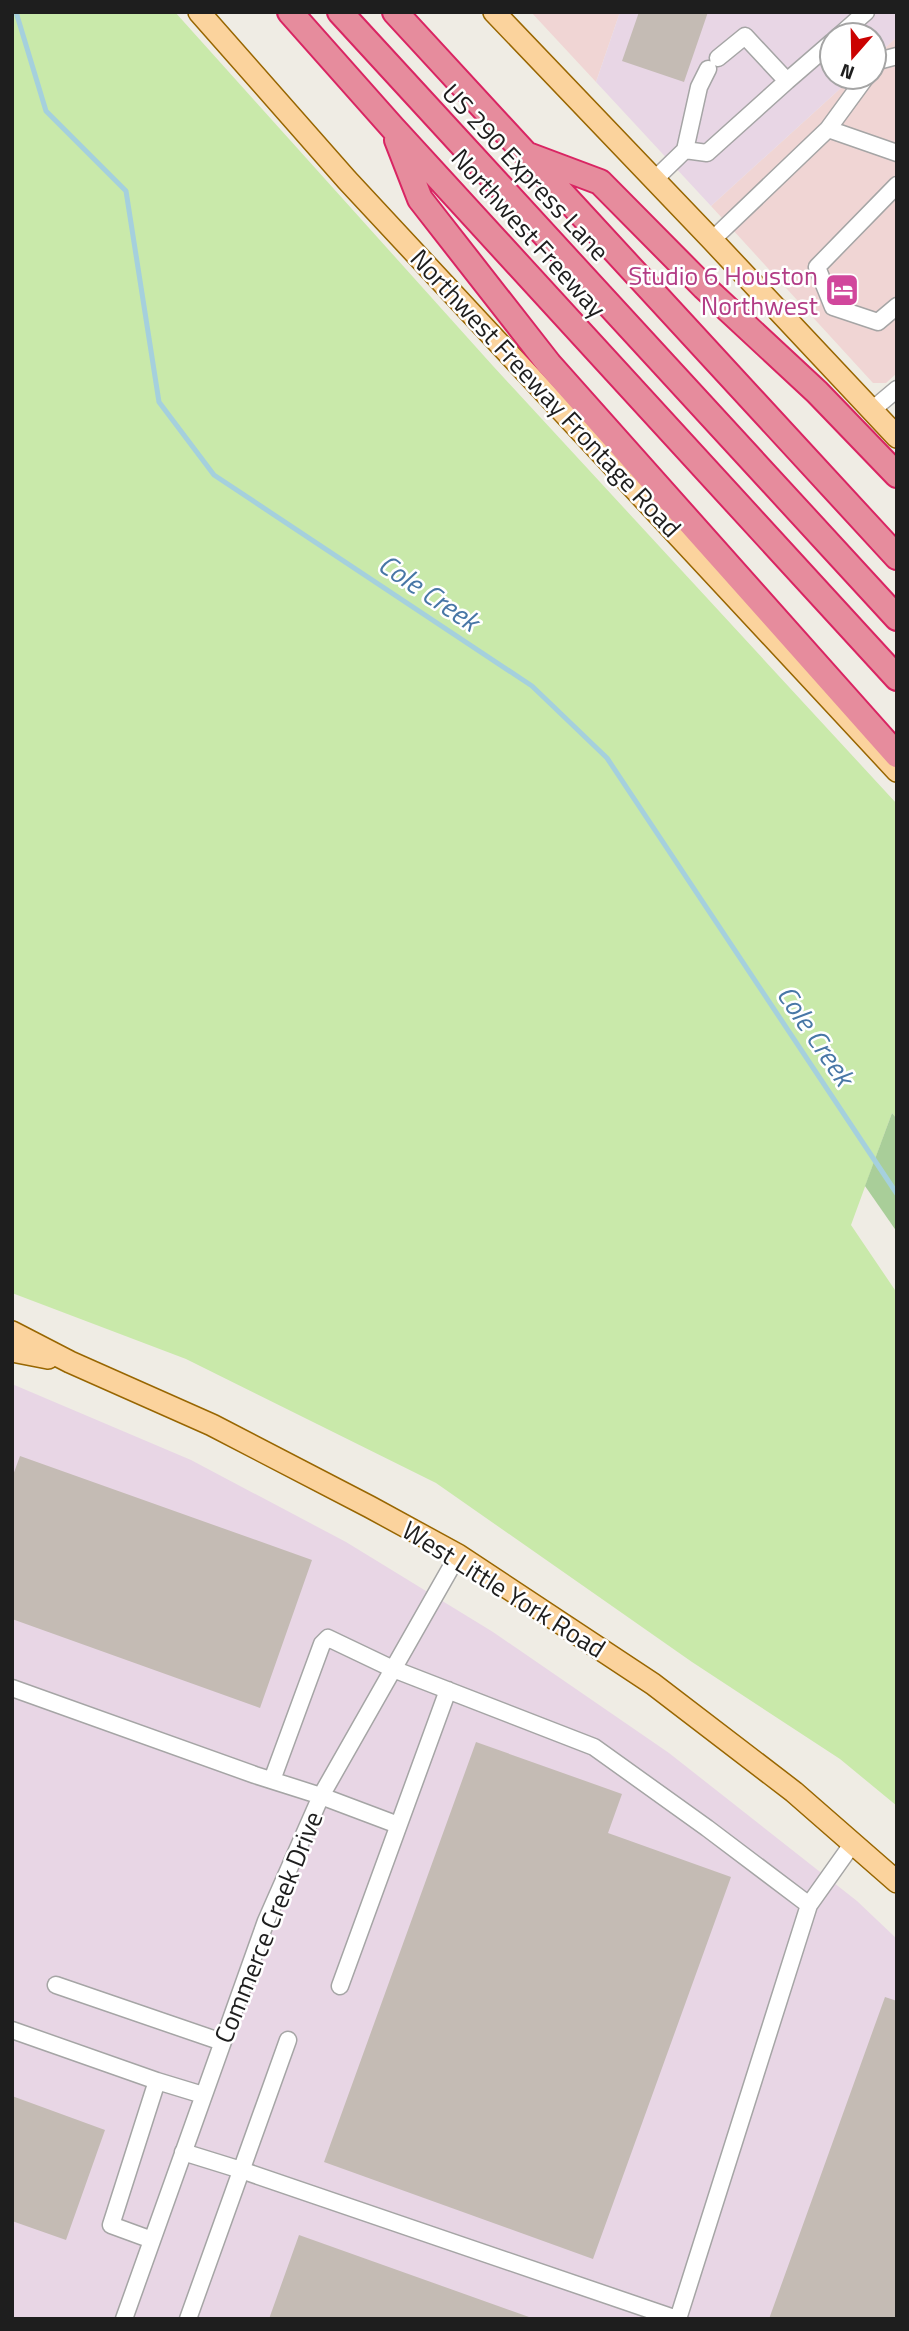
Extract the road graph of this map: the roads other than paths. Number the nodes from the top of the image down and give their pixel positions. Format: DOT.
graph roads {
  1 [pos="199,12"];
  2 [pos="290,12"];
  3 [pos="340,12"];
  4 [pos="394,12"];
  5 [pos="494,12"];
  6 [pos="818,54"];
  7 [pos="788,81"];
  8 [pos="856,91"];
  9 [pos="392,127"];
  10 [pos="828,129"];
  11 [pos="685,150"];
  12 [pos="897,153"];
  13 [pos="524,154"];
  14 [pos="654,180"];
  15 [pos="897,185"];
  16 [pos="712,240"];
  17 [pos="897,306"];
  18 [pos="897,388"];
  19 [pos="872,410"];
  20 [pos="897,437"];
  21 [pos="897,475"];
  22 [pos="897,556"];
  23 [pos="897,618"];
  24 [pos="897,678"];
  25 [pos="897,755"];
  26 [pos="897,771"];
  27 [pos="12,1332"];
  28 [pos="12,1351"];
  29 [pos="70,1362"];
  30 [pos="458,1556"];
  31 [pos="393,1669"];
  32 [pos="12,1688"];
  33 [pos="449,1690"];
  34 [pos="272,1780"];
  35 [pos="321,1796"];
  36 [pos="398,1825"];
  37 [pos="853,1843"];
  38 [pos="897,1882"];
  39 [pos="809,1905"];
  40 [pos="56,1985"];
  41 [pos="340,1986"];
  42 [pos="12,2031"];
  43 [pos="288,2040"];
  44 [pos="222,2042"];
  45 [pos="157,2081"];
  46 [pos="203,2095"];
  47 [pos="183,2152"];
  48 [pos="241,2170"];
  49 [pos="152,2240"];
  50 [pos="124,2319"];
  51 [pos="188,2319"];
  52 [pos="678,2319"];
  1 -- 26 [label="main road, Northwest Freeway Frontage Road"];
  2 -- 9 [label="highway, Northwest Freeway"];
  3 -- 23 [label="highway, US 290 Express Lane"];
  4 -- 13 [label="highway, Northwest Freeway"];
  5 -- 14 [label="main road"];
  6 -- 7 [label="street"];
  7 -- 11 [label="street"];
  7 -- 11 [label="street"];
  8 -- 10 [label="street"];
  9 -- 24 [label="highway, Northwest Freeway"];
  9 -- 25 [label="highway"];
  10 -- 12 [label="street"];
  10 -- 16 [label="street"];
  11 -- 14 [label="street"];
  13 -- 21 [label="highway"];
  13 -- 22 [label="highway, Northwest Freeway"];
  14 -- 16 [label="main road"];
  15 -- 17 [label="street"];
  16 -- 19 [label="main road"];
  18 -- 19 [label="street"];
  19 -- 20 [label="main road"];
  27 -- 29 [label="main road, West Little York Road"];
  28 -- 29 [label="main road, West Little York Road"];
  29 -- 30 [label="main road, West Little York Road"];
  30 -- 31 [label="street, Commerce Creek Drive"];
  30 -- 37 [label="main road, West Little York Road"];
  31 -- 33 [label="street"];
  31 -- 34 [label="street"];
  31 -- 35 [label="street, Commerce Creek Drive"];
  32 -- 34 [label="street"];
  33 -- 36 [label="street"];
  33 -- 39 [label="street"];
  34 -- 35 [label="street"];
  35 -- 36 [label="street"];
  35 -- 44 [label="street, Commerce Creek Drive"];
  36 -- 41 [label="street"];
  37 -- 38 [label="main road, West Little York Road"];
  37 -- 39 [label="street"];
  39 -- 52 [label="street"];
  40 -- 44 [label="street"];
  42 -- 45 [label="street"];
  43 -- 48 [label="street"];
  44 -- 46 [label="street, Commerce Creek Drive"];
  45 -- 46 [label="street"];
  45 -- 49 [label="street"];
  46 -- 47 [label="street, Commerce Creek Drive"];
  47 -- 48 [label="street"];
  47 -- 49 [label="street, Commerce Creek Drive"];
  48 -- 51 [label="street"];
  48 -- 52 [label="street"];
  49 -- 50 [label="street, Commerce Creek Drive"];
}
